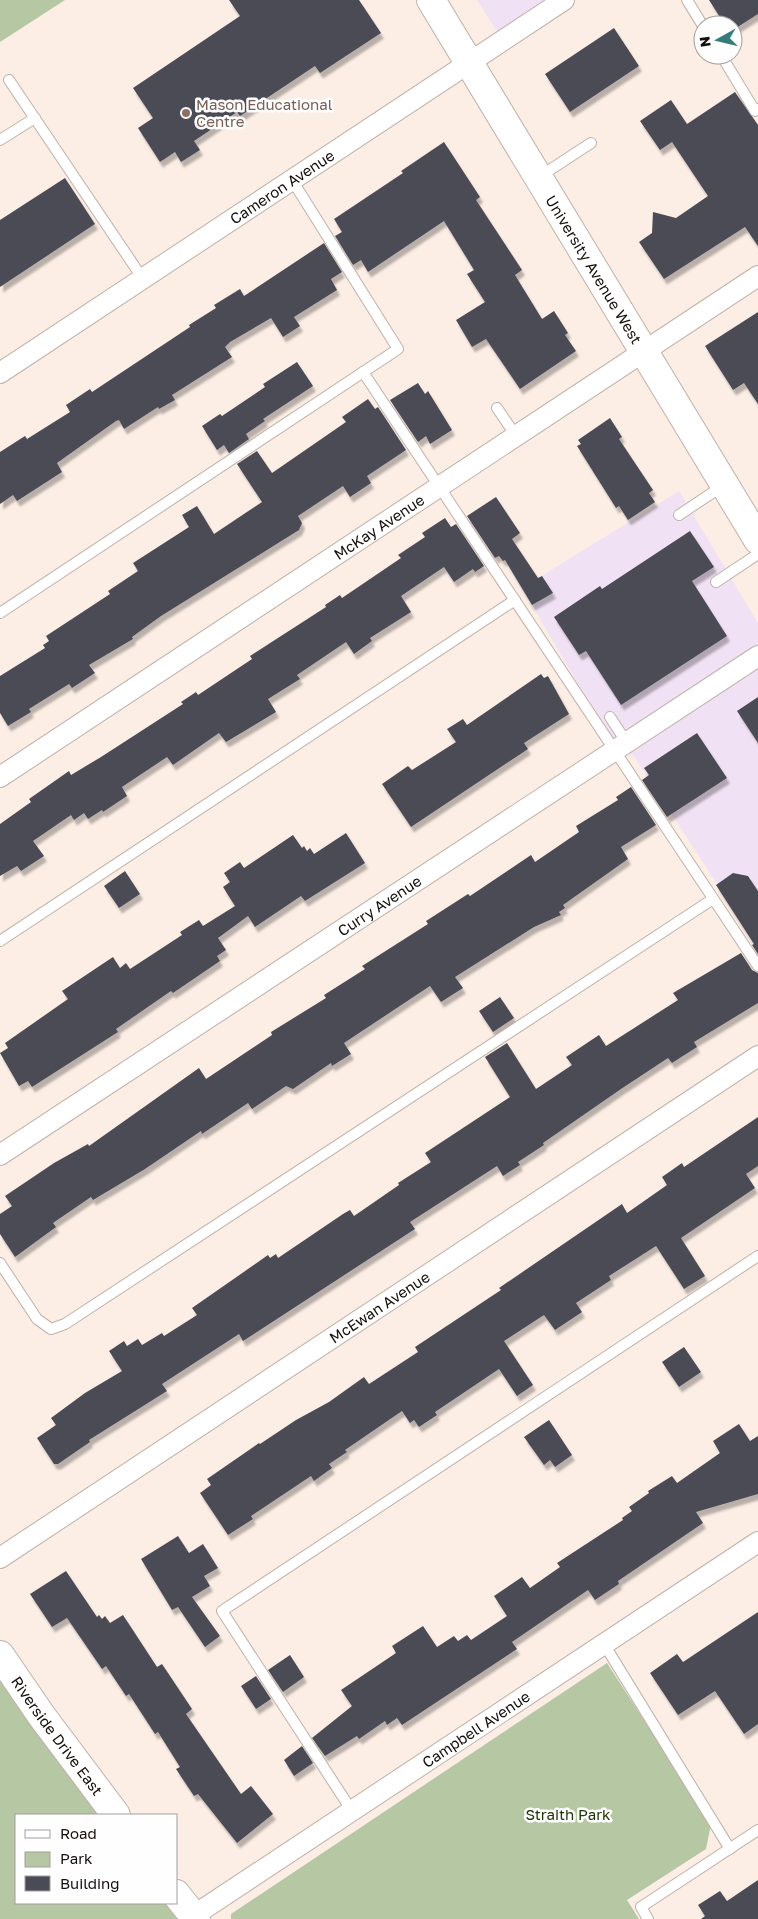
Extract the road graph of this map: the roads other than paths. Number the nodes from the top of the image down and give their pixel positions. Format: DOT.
graph roads {
  1 [pos="564,0"];
  2 [pos="687,0"];
  3 [pos="433,1"];
  4 [pos="696,15"];
  5 [pos="469,63"];
  6 [pos="727,65"];
  7 [pos="9,80"];
  8 [pos="758,109"];
  9 [pos="35,118"];
  10 [pos="0,140"];
  11 [pos="591,143"];
  12 [pos="538,178"];
  13 [pos="292,180"];
  14 [pos="758,276"];
  15 [pos="143,278"];
  16 [pos="644,352"];
  17 [pos="363,372"];
  18 [pos="0,373"];
  19 [pos="497,408"];
  20 [pos="516,436"];
  21 [pos="724,484"];
  22 [pos="439,487"];
  23 [pos="679,515"];
  24 [pos="758,540"];
  25 [pos="758,554"];
  26 [pos="716,582"];
  27 [pos="515,600"];
  28 [pos="0,613"];
  29 [pos="758,656"];
  30 [pos="610,717"];
  31 [pos="621,746"];
  32 [pos="0,777"];
  33 [pos="713,899"];
  34 [pos="0,941"];
  35 [pos="758,966"];
  36 [pos="758,1056"];
  37 [pos="2,1148"];
  38 [pos="758,1256"];
  39 [pos="0,1263"];
  40 [pos="758,1542"];
  41 [pos="0,1558"];
  42 [pos="604,1644"];
  43 [pos="0,1655"];
  44 [pos="352,1811"];
  45 [pos="115,1814"];
  46 [pos="758,1830"];
  47 [pos="730,1849"];
  48 [pos="178,1897"];
  49 [pos="194,1918"];
  50 [pos="648,1919"];
  1 -- 5 [label="street, Cameron Avenue"];
  2 -- 4 [label="lane"];
  3 -- 5 [label="main road, University Avenue West"];
  5 -- 12 [label="main road, University Avenue West"];
  5 -- 13 [label="street, Cameron Avenue"];
  6 -- 8 [label="lane"];
  7 -- 9 [label="lane"];
  9 -- 10 [label="lane"];
  9 -- 15 [label="lane"];
  11 -- 12 [label="lane"];
  12 -- 16 [label="main road, University Avenue West"];
  13 -- 15 [label="street, Cameron Avenue"];
  13 -- 17 [label="lane"];
  14 -- 16 [label="street, McKay Avenue"];
  15 -- 18 [label="street, Cameron Avenue"];
  16 -- 20 [label="street, McKay Avenue"];
  16 -- 21 [label="main road, University Avenue West"];
  17 -- 22 [label="lane"];
  17 -- 28 [label="lane"];
  19 -- 20 [label="lane"];
  20 -- 22 [label="street, McKay Avenue"];
  21 -- 23 [label="lane"];
  21 -- 24 [label="main road, University Avenue West"];
  22 -- 27 [label="lane"];
  22 -- 32 [label="street, McKay Avenue"];
  25 -- 26 [label="lane"];
  27 -- 31 [label="lane"];
  27 -- 34 [label="lane"];
  29 -- 31 [label="street, Curry Avenue"];
  30 -- 31 [label="lane"];
  31 -- 33 [label="lane"];
  31 -- 37 [label="street, Curry Avenue"];
  33 -- 35 [label="lane"];
  33 -- 39 [label="lane"];
  36 -- 41 [label="street, McEwan Avenue"];
  38 -- 44 [label="lane"];
  40 -- 42 [label="street, Campbell Avenue"];
  42 -- 44 [label="street, Campbell Avenue"];
  42 -- 47 [label="lane"];
  43 -- 45 [label="main road, Riverside Drive East"];
  44 -- 49 [label="street, Campbell Avenue"];
  46 -- 47 [label="lane"];
  47 -- 50 [label="lane"];
  48 -- 49 [label="main road"];
}
